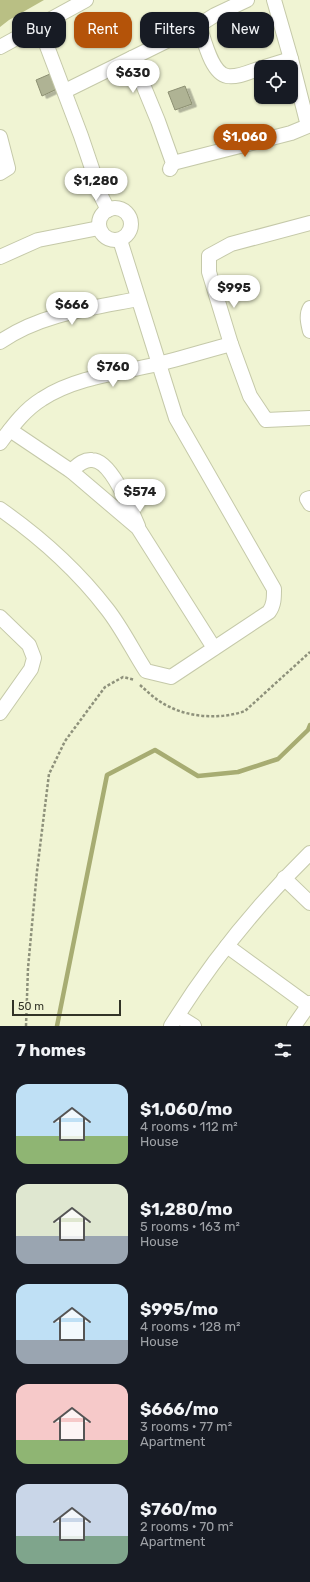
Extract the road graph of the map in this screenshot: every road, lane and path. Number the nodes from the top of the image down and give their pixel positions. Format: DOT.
graph roads {
  1 [pos="86,0"];
  2 [pos="247,0"];
  3 [pos="274,0"];
  4 [pos="63,12"];
  5 [pos="209,19"];
  6 [pos="12,40"];
  7 [pos="0,47"];
  8 [pos="48,48"];
  9 [pos="152,48"];
  10 [pos="207,48"];
  11 [pos="132,58"];
  12 [pos="291,59"];
  13 [pos="288,60"];
  14 [pos="254,70"];
  15 [pos="65,91"];
  16 [pos="0,137"];
  17 [pos="0,173"];
  18 [pos="108,210"];
  19 [pos="310,223"];
  20 [pos="99,228"];
  21 [pos="120,240"];
  22 [pos="0,257"];
  23 [pos="138,299"];
  24 [pos="310,308"];
  25 [pos="310,331"];
  26 [pos="0,342"];
  27 [pos="231,344"];
  28 [pos="160,364"];
  29 [pos="310,418"];
  30 [pos="10,430"];
  31 [pos="0,443"];
  32 [pos="71,471"];
  33 [pos="310,498"];
  34 [pos="310,504"];
  35 [pos="0,509"];
  36 [pos="138,528"];
  37 [pos="0,616"];
  38 [pos="214,648"];
  39 [pos="310,652"];
  40 [pos="0,714"];
  41 [pos="310,853"];
  42 [pos="284,878"];
  43 [pos="310,903"];
  44 [pos="227,946"];
  45 [pos="309,1004"];
  46 [pos="175,1021"];
  47 [pos="26,1026"];
  48 [pos="194,1026"];
  49 [pos="294,1026"];
  1 -- 4 [label="street"];
  2 -- 5 [label="street"];
  3 -- 12 [label="street"];
  6 -- 7 [label="street"];
  8 -- 15 [label="street"];
  9 -- 11 [label="street"];
  10 -- 14 [label="street"];
  11 -- 12 [label="street"];
  11 -- 15 [label="street"];
  12 -- 13 [label="street"];
  15 -- 18 [label="street"];
  16 -- 17 [label="street"];
  18 -- 20 [label="street"];
  18 -- 21 [label="street"];
  19 -- 27 [label="street"];
  20 -- 21 [label="street"];
  20 -- 22 [label="street"];
  21 -- 23 [label="street"];
  23 -- 26 [label="street"];
  23 -- 28 [label="street"];
  24 -- 25 [label="street"];
  27 -- 28 [label="street"];
  27 -- 29 [label="street"];
  28 -- 30 [label="street"];
  28 -- 38 [label="street"];
  30 -- 31 [label="street"];
  30 -- 32 [label="street"];
  32 -- 36 [label="street"];
  32 -- 36 [label="street"];
  33 -- 34 [label="street"];
  35 -- 38 [label="street"];
  36 -- 38 [label="street"];
  37 -- 40 [label="street"];
  39 -- 47 [label="path"];
  41 -- 42 [label="street"];
  42 -- 43 [label="street"];
  42 -- 44 [label="street"];
  44 -- 45 [label="street"];
  44 -- 46 [label="street"];
  45 -- 49 [label="street"];
  46 -- 48 [label="street"];
}
